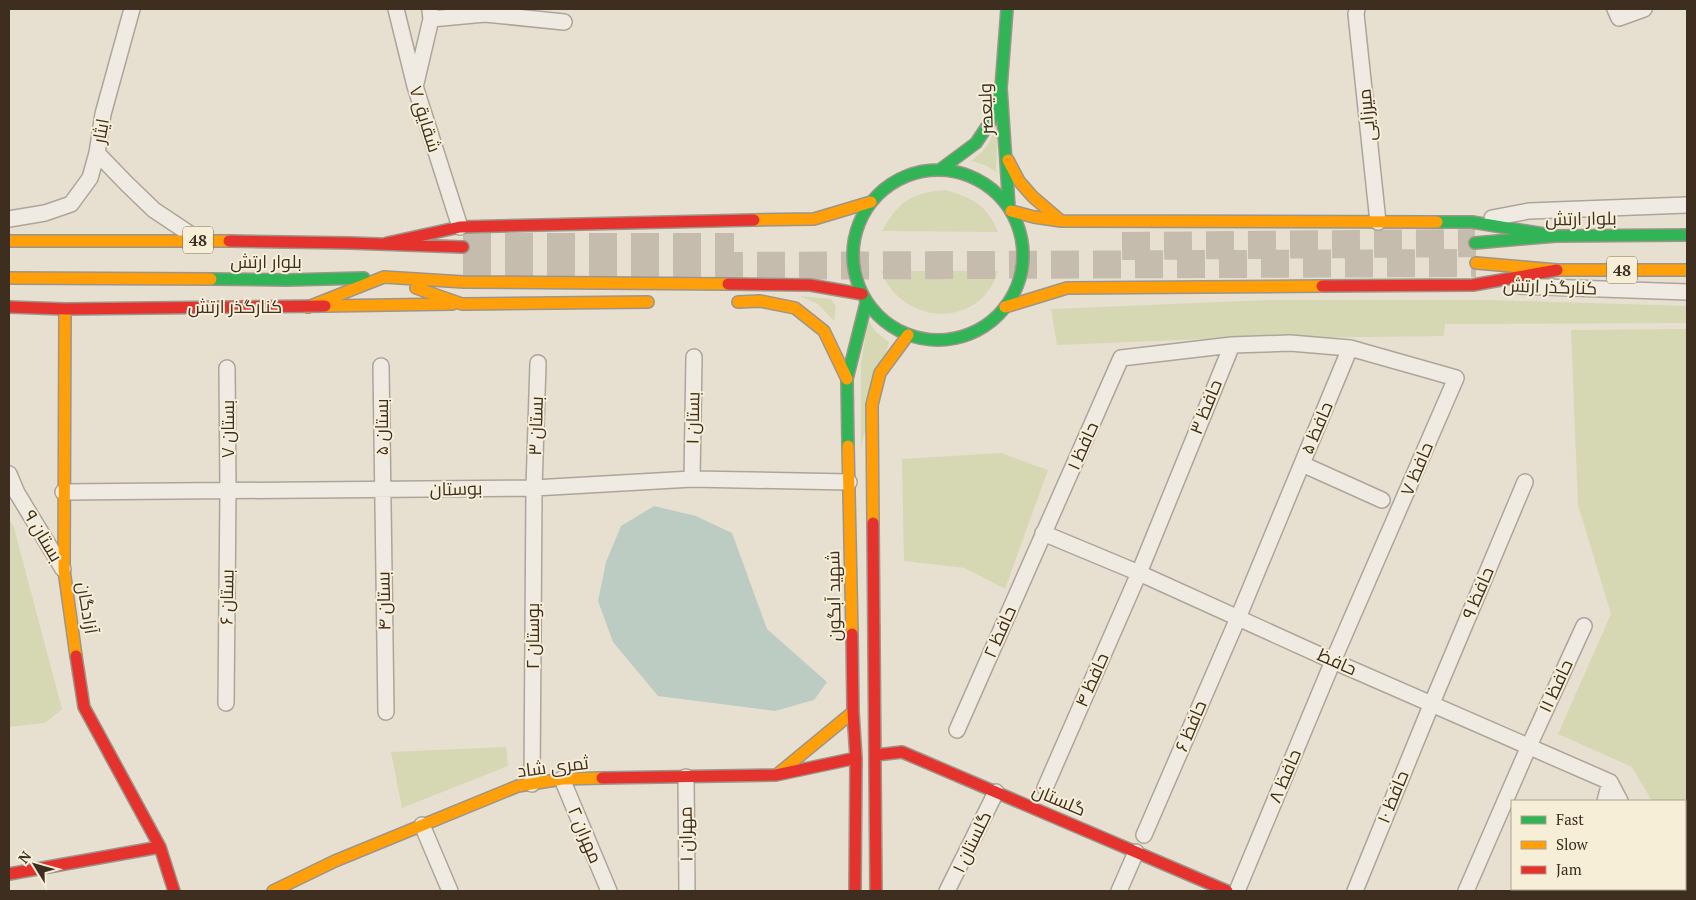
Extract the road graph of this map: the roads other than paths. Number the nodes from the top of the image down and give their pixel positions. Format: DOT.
graph roads {
  1 [pos="132,9"];
  2 [pos="396,9"];
  3 [pos="1007,9"];
  4 [pos="1356,9"];
  5 [pos="1615,9"];
  6 [pos="1644,9"];
  7 [pos="430,14"];
  8 [pos="564,22"];
  9 [pos="415,86"];
  10 [pos="1001,88"];
  11 [pos="97,153"];
  12 [pos="1006,157"];
  13 [pos="941,169"];
  14 [pos="870,202"];
  15 [pos="1687,205"];
  16 [pos="1010,209"];
  17 [pos="9,219"];
  18 [pos="1061,220"];
  19 [pos="1378,222"];
  20 [pos="1472,222"];
  21 [pos="460,227"];
  22 [pos="1687,235"];
  23 [pos="1556,236"];
  24 [pos="199,240"];
  25 [pos="9,241"];
  26 [pos="386,243"];
  27 [pos="1475,243"];
  28 [pos="463,248"];
  29 [pos="1476,263"];
  30 [pos="443,270"];
  31 [pos="1557,270"];
  32 [pos="1687,270"];
  33 [pos="384,277"];
  34 [pos="9,278"];
  35 [pos="1474,285"];
  36 [pos="1687,292"];
  37 [pos="864,298"];
  38 [pos="660,302"];
  39 [pos="730,302"];
  40 [pos="462,304"];
  41 [pos="308,307"];
  42 [pos="1005,307"];
  43 [pos="9,308"];
  44 [pos="65,309"];
  45 [pos="908,335"];
  46 [pos="1232,345"];
  47 [pos="1350,348"];
  48 [pos="694,357"];
  49 [pos="538,363"];
  50 [pos="381,366"];
  51 [pos="227,368"];
  52 [pos="847,379"];
  53 [pos="1302,464"];
  54 [pos="9,474"];
  55 [pos="692,479"];
  56 [pos="849,482"];
  57 [pos="1525,482"];
  58 [pos="534,488"];
  59 [pos="382,489"];
  60 [pos="228,490"];
  61 [pos="63,492"];
  62 [pos="1382,500"];
  63 [pos="1043,533"];
  64 [pos="64,570"];
  65 [pos="1139,573"];
  66 [pos="874,591"];
  67 [pos="851,592"];
  68 [pos="1238,618"];
  69 [pos="1584,626"];
  70 [pos="1334,661"];
  71 [pos="226,703"];
  72 [pos="1432,703"];
  73 [pos="386,712"];
  74 [pos="854,712"];
  75 [pos="957,730"];
  76 [pos="1529,746"];
  77 [pos="876,755"];
  78 [pos="856,758"];
  79 [pos="776,775"];
  80 [pos="686,777"];
  81 [pos="562,779"];
  82 [pos="1610,782"];
  83 [pos="532,784"];
  84 [pos="1045,788"];
  85 [pos="996,792"];
  86 [pos="1604,800"];
  87 [pos="1619,800"];
  88 [pos="422,826"];
  89 [pos="1144,835"];
  90 [pos="160,847"];
  91 [pos="1136,852"];
  92 [pos="9,874"];
  93 [pos="294,887"];
  94 [pos="174,891"];
  95 [pos="273,891"];
  96 [pos="450,891"];
  97 [pos="609,891"];
  98 [pos="687,891"];
  99 [pos="855,891"];
  100 [pos="876,891"];
  101 [pos="947,891"];
  102 [pos="1119,891"];
  103 [pos="1227,891"];
  104 [pos="1237,891"];
  105 [pos="1355,891"];
  106 [pos="1466,891"];
  1 -- 11 [label="street, ایثار"];
  2 -- 9 [label="street, شقایق ۷"];
  3 -- 10 [label="main road, ولیعصر"];
  4 -- 19 [label="street, میرزایی"];
  5 -- 6 [label="street"];
  7 -- 8 [label="street"];
  7 -- 9 [label="street"];
  9 -- 21 [label="street, شقایق ۷"];
  10 -- 12 [label="main road, ولیعصر"];
  10 -- 13 [label="main road"];
  11 -- 17 [label="street"];
  11 -- 24 [label="street, ایثار"];
  12 -- 16 [label="main road, ولیعصر"];
  12 -- 18 [label="main road"];
  13 -- 14 [label="main road"];
  13 -- 16 [label="main road"];
  14 -- 21 [label="main road"];
  14 -- 37 [label="main road"];
  15 -- 20 [label="street"];
  16 -- 18 [label="main road"];
  16 -- 42 [label="main road"];
  18 -- 19 [label="main road"];
  19 -- 20 [label="main road"];
  20 -- 23 [label="main road"];
  21 -- 26 [label="main road"];
  22 -- 23 [label="main road, بلوار ارتش / 48"];
  23 -- 27 [label="main road, بلوار ارتش / 48"];
  24 -- 25 [label="main road, بلوار ارتش / 48"];
  24 -- 26 [label="main road, بلوار ارتش / 48"];
  26 -- 28 [label="main road, بلوار ارتش / 48"];
  29 -- 31 [label="main road, 48"];
  30 -- 33 [label="main road, بلوار ارتش / 48"];
  31 -- 32 [label="main road, 48"];
  31 -- 35 [label="main road"];
  33 -- 34 [label="main road, بلوار ارتش / 48"];
  33 -- 37 [label="main road"];
  33 -- 40 [label="main road"];
  33 -- 41 [label="main road"];
  35 -- 36 [label="street, کنارگذر ارتش"];
  35 -- 42 [label="main road"];
  37 -- 45 [label="main road"];
  37 -- 52 [label="main road, شهید آبگون"];
  38 -- 40 [label="main road, کنارگذر ارتش"];
  39 -- 52 [label="main road"];
  40 -- 41 [label="main road, کنارگذر ارتش"];
  41 -- 44 [label="main road, کنارگذر ارتش"];
  42 -- 45 [label="main road"];
  43 -- 44 [label="main road, کنارگذر ارتش"];
  44 -- 61 [label="main road, آزادگان"];
  45 -- 66 [label="main road"];
  46 -- 47 [label="street"];
  46 -- 63 [label="street, حافظ ۱"];
  46 -- 65 [label="street, حافظ ۳"];
  47 -- 53 [label="street, حافظ ۵"];
  47 -- 70 [label="street, حافظ ۷"];
  48 -- 55 [label="street, بستان ۱"];
  49 -- 58 [label="street, بستان ۳"];
  50 -- 59 [label="street, بستان ۵"];
  51 -- 60 [label="street, بستان ۷"];
  52 -- 56 [label="main road, شهید آبگون"];
  53 -- 62 [label="street"];
  53 -- 68 [label="street, حافظ ۵"];
  54 -- 64 [label="street, بستان ۹"];
  55 -- 56 [label="street, بوستان"];
  55 -- 58 [label="street, بوستان"];
  56 -- 67 [label="main road, شهید آبگون"];
  57 -- 72 [label="street, حافظ ۹"];
  58 -- 59 [label="street, بوستان"];
  58 -- 83 [label="street, بوستان ۲"];
  59 -- 60 [label="street, بوستان"];
  59 -- 73 [label="street, بستان ۴"];
  60 -- 61 [label="street, بوستان"];
  60 -- 71 [label="street, بستان ۶"];
  61 -- 64 [label="main road, آزادگان"];
  63 -- 65 [label="street, حافظ"];
  63 -- 75 [label="street, حافظ ۲"];
  64 -- 90 [label="main road, آزادگان"];
  65 -- 68 [label="street, حافظ"];
  65 -- 84 [label="street, حافظ ۴"];
  66 -- 67 [label="main road"];
  66 -- 77 [label="main road"];
  67 -- 74 [label="main road, شهید آبگون"];
  68 -- 70 [label="street, حافظ"];
  68 -- 89 [label="street, حافظ ۶"];
  69 -- 76 [label="street, حافظ ۱۱"];
  70 -- 72 [label="street, حافظ"];
  70 -- 104 [label="street, حافظ ۸"];
  72 -- 76 [label="street, حافظ"];
  72 -- 105 [label="street, حافظ ۱۰"];
  74 -- 78 [label="main road, شهید آبگون"];
  74 -- 79 [label="main road"];
  76 -- 82 [label="street, حافظ"];
  76 -- 106 [label="street, حافظ ۱۱"];
  77 -- 85 [label="main road, گلستان"];
  77 -- 100 [label="main road"];
  78 -- 79 [label="main road, ثمری شاد"];
  78 -- 99 [label="main road, شهید آبگون"];
  79 -- 80 [label="main road, ثمری شاد"];
  80 -- 81 [label="main road, ثمری شاد"];
  80 -- 98 [label="street, ۱ مهران"];
  81 -- 83 [label="main road, ثمری شاد"];
  81 -- 97 [label="street, مهران ۲"];
  82 -- 86 [label="street"];
  82 -- 87 [label="street"];
  83 -- 88 [label="main road, ثمری شاد"];
  85 -- 91 [label="main road, گلستان"];
  85 -- 101 [label="street, گلستان ۱"];
  88 -- 93 [label="main road, ثمری شاد"];
  88 -- 96 [label="street"];
  90 -- 92 [label="main road"];
  90 -- 94 [label="main road, آزادگان"];
  91 -- 102 [label="street"];
  91 -- 103 [label="main road, گلستان"];
  93 -- 95 [label="main road, ثمری شاد"];
}
